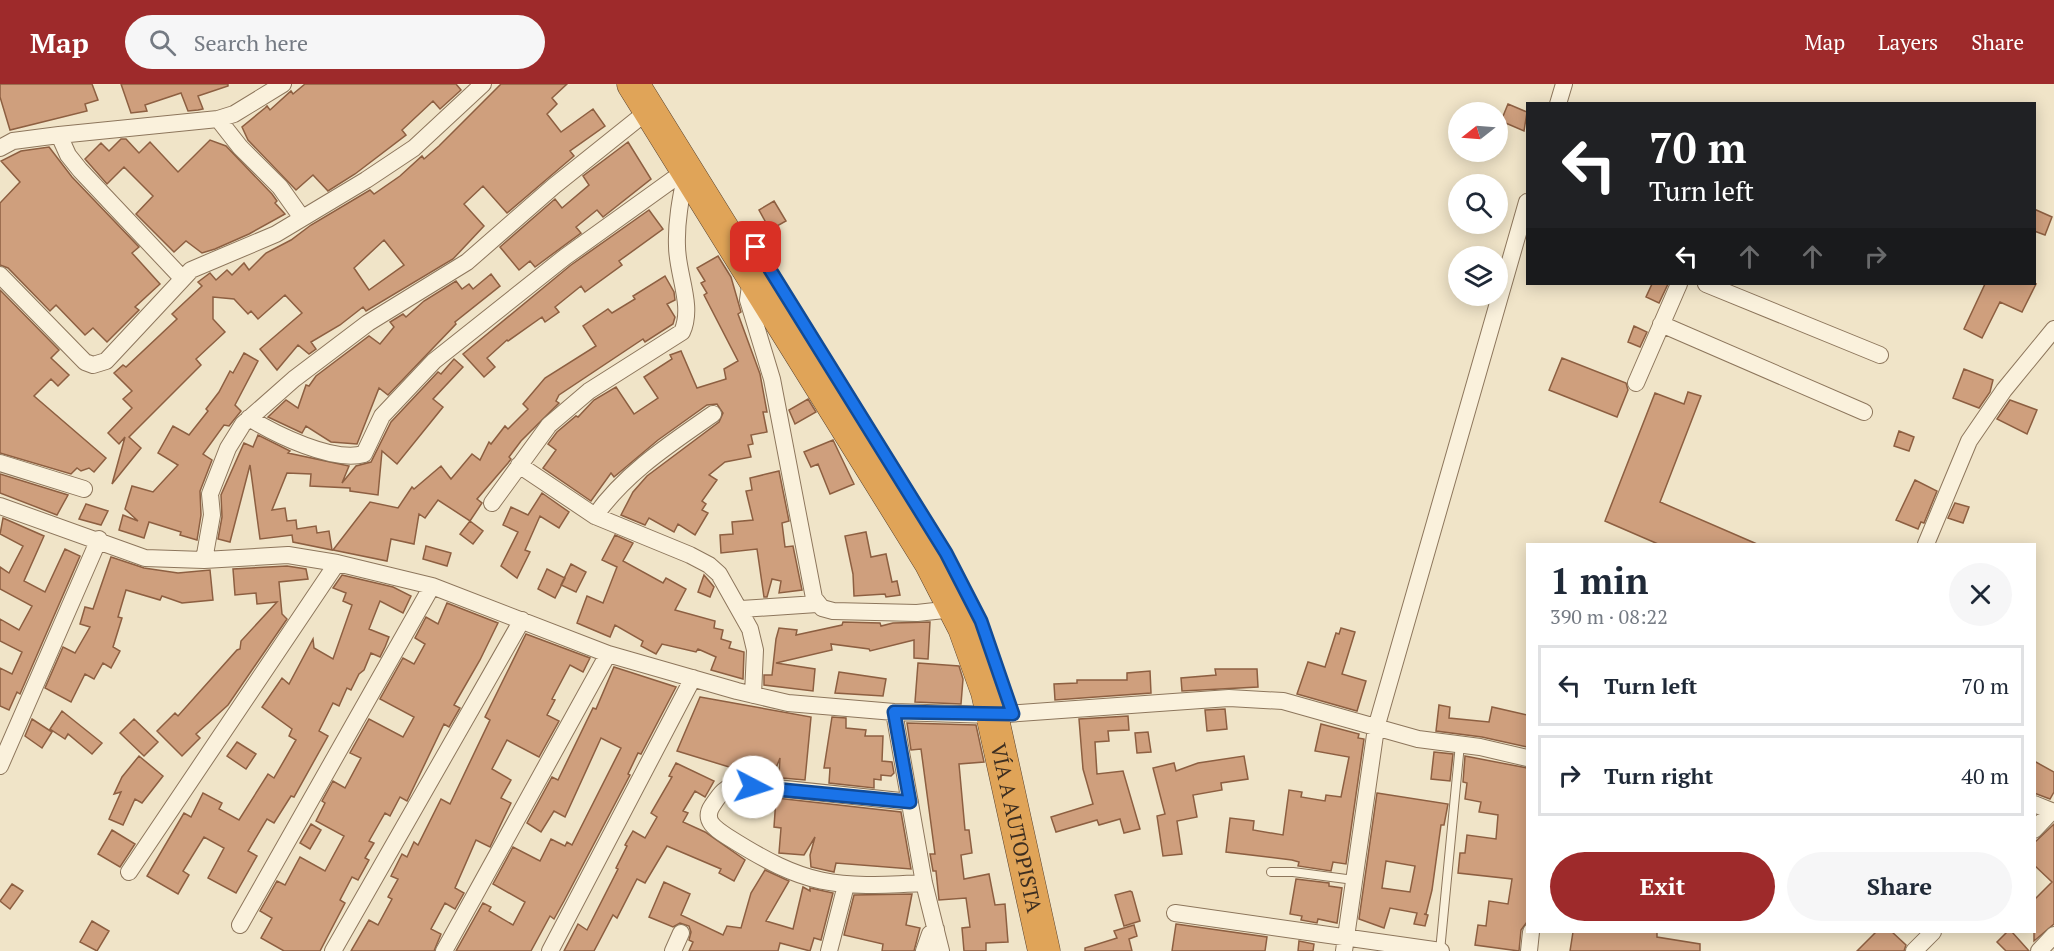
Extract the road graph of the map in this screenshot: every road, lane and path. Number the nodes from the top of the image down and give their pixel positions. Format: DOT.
graph roads {
  1 [pos="283,84"];
  2 [pos="483,84"];
  3 [pos="633,84"];
  4 [pos="1564,84"];
  5 [pos="652,97"];
  6 [pos="1559,102"];
  7 [pos="218,119"];
  8 [pos="59,135"];
  9 [pos="0,148"];
  10 [pos="686,170"];
  11 [pos="1526,208"];
  12 [pos="302,218"];
  13 [pos="0,275"];
  14 [pos="182,278"];
  15 [pos="755,281"];
  16 [pos="1679,285"];
  17 [pos="1708,285"];
  18 [pos="1661,324"];
  19 [pos="2054,329"];
  20 [pos="1880,355"];
  21 [pos="1636,382"];
  22 [pos="1864,412"];
  23 [pos="713,414"];
  24 [pos="249,418"];
  25 [pos="0,463"];
  26 [pos="519,465"];
  27 [pos="84,489"];
  28 [pos="492,503"];
  29 [pos="0,506"];
  30 [pos="595,516"];
  31 [pos="99,539"];
  32 [pos="1926,543"];
  33 [pos="204,560"];
  34 [pos="337,563"];
  35 [pos="432,586"];
  36 [pos="817,604"];
  37 [pos="741,609"];
  38 [pos="953,609"];
  39 [pos="522,620"];
  40 [pos="608,654"];
  41 [pos="693,678"];
  42 [pos="753,695"];
  43 [pos="894,712"];
  44 [pos="1003,714"];
  45 [pos="1376,728"];
  46 [pos="1460,744"];
  47 [pos="1526,758"];
  48 [pos="0,766"];
  49 [pos="910,802"];
  50 [pos="2036,805"];
  51 [pos="2053,811"];
  52 [pos="2036,828"];
  53 [pos="129,872"];
  54 [pos="1271,872"];
  55 [pos="1354,880"];
  56 [pos="924,883"];
  57 [pos="846,885"];
  58 [pos="1175,913"];
  59 [pos="240,925"];
  60 [pos="936,929"];
  61 [pos="681,933"];
  62 [pos="1532,933"];
  63 [pos="1932,933"];
  64 [pos="2054,935"];
  65 [pos="1345,944"];
  66 [pos="333,951"];
  67 [pos="444,951"];
  68 [pos="550,951"];
  69 [pos="673,951"];
  70 [pos="829,951"];
  71 [pos="924,951"];
  72 [pos="941,951"];
  73 [pos="1044,951"];
  74 [pos="1064,951"];
  75 [pos="1440,951"];
  76 [pos="1529,951"];
  77 [pos="1914,951"];
  78 [pos="2039,951"];
  1 -- 7 [label="street"];
  2 -- 12 [label="street"];
  3 -- 5 [label="highway, VÍA A AUTOPISTA"];
  4 -- 6 [label="street"];
  5 -- 10 [label="highway, VÍA A AUTOPISTA"];
  5 -- 24 [label="street"];
  5 -- 44 [label="highway, VÍA A AUTOPISTA"];
  7 -- 8 [label="street"];
  7 -- 12 [label="street"];
  8 -- 9 [label="street"];
  8 -- 14 [label="street"];
  10 -- 15 [label="highway, VÍA A AUTOPISTA"];
  10 -- 24 [label="street"];
  10 -- 26 [label="street"];
  11 -- 45 [label="street"];
  12 -- 14 [label="street"];
  13 -- 14 [label="street"];
  15 -- 36 [label="street"];
  15 -- 38 [label="highway, VÍA A AUTOPISTA"];
  16 -- 18 [label="street"];
  17 -- 20 [label="street"];
  18 -- 21 [label="street"];
  18 -- 22 [label="street"];
  19 -- 32 [label="street"];
  23 -- 30 [label="street"];
  24 -- 33 [label="street"];
  25 -- 27 [label="street"];
  26 -- 28 [label="street"];
  26 -- 30 [label="street"];
  29 -- 31 [label="street"];
  30 -- 37 [label="street"];
  31 -- 33 [label="street"];
  31 -- 48 [label="street"];
  33 -- 34 [label="street"];
  34 -- 35 [label="street"];
  34 -- 53 [label="street"];
  35 -- 39 [label="street"];
  35 -- 59 [label="street"];
  36 -- 37 [label="street"];
  36 -- 38 [label="street"];
  37 -- 42 [label="street"];
  38 -- 44 [label="highway, VÍA A AUTOPISTA"];
  39 -- 40 [label="street"];
  39 -- 66 [label="street"];
  40 -- 41 [label="street"];
  40 -- 67 [label="street"];
  41 -- 42 [label="street"];
  41 -- 68 [label="street"];
  42 -- 43 [label="street"];
  43 -- 44 [label="street"];
  43 -- 49 [label="street"];
  44 -- 45 [label="street"];
  44 -- 73 [label="highway, VÍA A AUTOPISTA"];
  44 -- 74 [label="highway, VÍA A AUTOPISTA"];
  45 -- 46 [label="street"];
  45 -- 55 [label="street"];
  46 -- 47 [label="street"];
  46 -- 75 [label="lane"];
  49 -- 56 [label="street"];
  49 -- 57 [label="street"];
  50 -- 51 [label="street"];
  51 -- 52 [label="street"];
  54 -- 55 [label="lane"];
  55 -- 65 [label="street"];
  56 -- 57 [label="street"];
  56 -- 60 [label="street"];
  57 -- 70 [label="street"];
  58 -- 65 [label="street"];
  60 -- 71 [label="street"];
  60 -- 72 [label="street"];
  61 -- 69 [label="street"];
  62 -- 76 [label="street"];
  63 -- 77 [label="street"];
  64 -- 78 [label="street"];
  65 -- 75 [label="street"];
}
